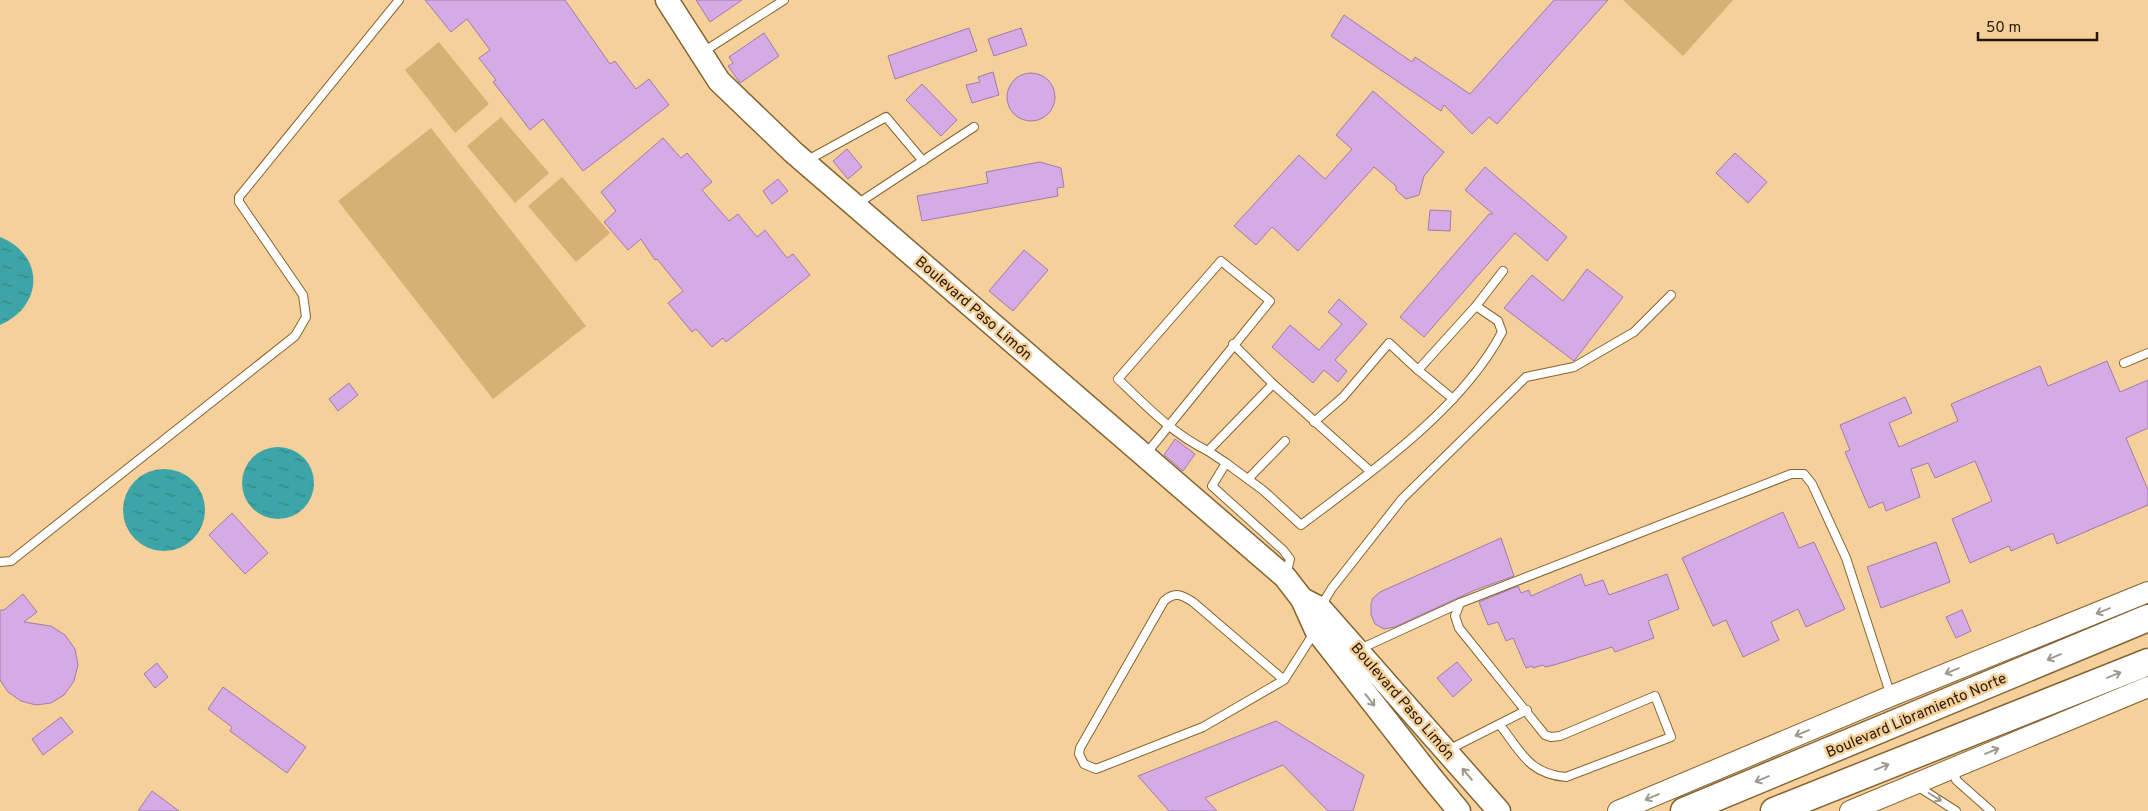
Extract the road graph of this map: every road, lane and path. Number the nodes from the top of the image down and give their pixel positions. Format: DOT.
graph roads {
  1 [pos="399,0"];
  2 [pos="667,0"];
  3 [pos="784,0"];
  4 [pos="701,54"];
  5 [pos="974,127"];
  6 [pos="923,161"];
  7 [pos="804,162"];
  8 [pos="855,206"];
  9 [pos="1503,271"];
  10 [pos="1671,296"];
  11 [pos="1476,306"];
  12 [pos="1233,344"];
  13 [pos="2148,354"];
  14 [pos="2124,363"];
  15 [pos="1418,370"];
  16 [pos="1273,384"];
  17 [pos="1453,399"];
  18 [pos="1314,422"];
  19 [pos="1168,426"];
  20 [pos="1285,441"];
  21 [pos="1208,451"];
  22 [pos="1144,455"];
  23 [pos="1226,463"];
  24 [pos="1370,471"];
  25 [pos="1248,479"];
  26 [pos="0,562"];
  27 [pos="1285,577"];
  28 [pos="2148,592"];
  29 [pos="1311,604"];
  30 [pos="1460,604"];
  31 [pos="2148,618"];
  32 [pos="1316,630"];
  33 [pos="1350,655"];
  34 [pos="2148,662"];
  35 [pos="1284,680"];
  36 [pos="2148,687"];
  37 [pos="1891,696"];
  38 [pos="1527,710"];
  39 [pos="1500,725"];
  40 [pos="1447,750"];
  41 [pos="1955,766"];
  42 [pos="1914,784"];
  43 [pos="1440,801"];
  44 [pos="1460,811"];
  45 [pos="1498,811"];
  46 [pos="1618,811"];
  47 [pos="1684,811"];
  48 [pos="1774,811"];
  49 [pos="1850,811"];
  50 [pos="1956,811"];
  51 [pos="1991,811"];
  1 -- 26 [label="lane"];
  2 -- 4 [label="main road, Boulevard Paso Limón"];
  3 -- 4 [label="lane"];
  4 -- 7 [label="main road, Boulevard Paso Limón"];
  5 -- 6 [label="lane"];
  6 -- 7 [label="lane"];
  6 -- 8 [label="lane"];
  7 -- 8 [label="main road, Boulevard Paso Limón"];
  8 -- 22 [label="main road, Boulevard Paso Limón"];
  9 -- 11 [label="lane"];
  10 -- 29 [label="lane"];
  11 -- 15 [label="lane"];
  11 -- 17 [label="lane"];
  12 -- 16 [label="lane"];
  12 -- 19 [label="lane"];
  12 -- 19 [label="lane"];
  13 -- 14 [label="lane"];
  15 -- 17 [label="lane"];
  15 -- 18 [label="lane"];
  16 -- 18 [label="lane"];
  16 -- 21 [label="lane"];
  17 -- 24 [label="lane"];
  18 -- 24 [label="lane"];
  19 -- 21 [label="lane"];
  19 -- 22 [label="lane"];
  20 -- 25 [label="lane"];
  21 -- 23 [label="lane"];
  22 -- 27 [label="main road, Boulevard Paso Limón"];
  23 -- 25 [label="lane"];
  23 -- 27 [label="lane"];
  24 -- 25 [label="lane"];
  27 -- 29 [label="main road, Boulevard Paso Limón"];
  28 -- 37 [label="street, one-way"];
  29 -- 32 [label="main road, Boulevard Paso Limón"];
  29 -- 33 [label="main road, Boulevard Paso Limón"];
  30 -- 33 [label="lane"];
  30 -- 37 [label="lane"];
  30 -- 38 [label="lane"];
  31 -- 47 [label="highway, Boulevard Libramiento Norte, one-way"];
  32 -- 33 [label="main road, Boulevard Paso Limón"];
  32 -- 35 [label="lane"];
  33 -- 40 [label="main road, Boulevard Paso Limón"];
  33 -- 43 [label="main road, Boulevard Paso Limón, one-way"];
  48 -- 34 [label="highway, one-way"];
  35 -- 35 [label="lane"];
  41 -- 36 [label="street, one-way"];
  37 -- 46 [label="street, one-way"];
  38 -- 39 [label="lane"];
  38 -- 39 [label="lane"];
  39 -- 40 [label="lane"];
  45 -- 40 [label="main road, Boulevard Paso Limón, one-way"];
  41 -- 42 [label="street"];
  41 -- 51 [label="lane"];
  42 -- 49 [label="street"];
  42 -- 50 [label="lane, one-way"];
  43 -- 44 [label="main road, Boulevard Paso Limón"];
}
